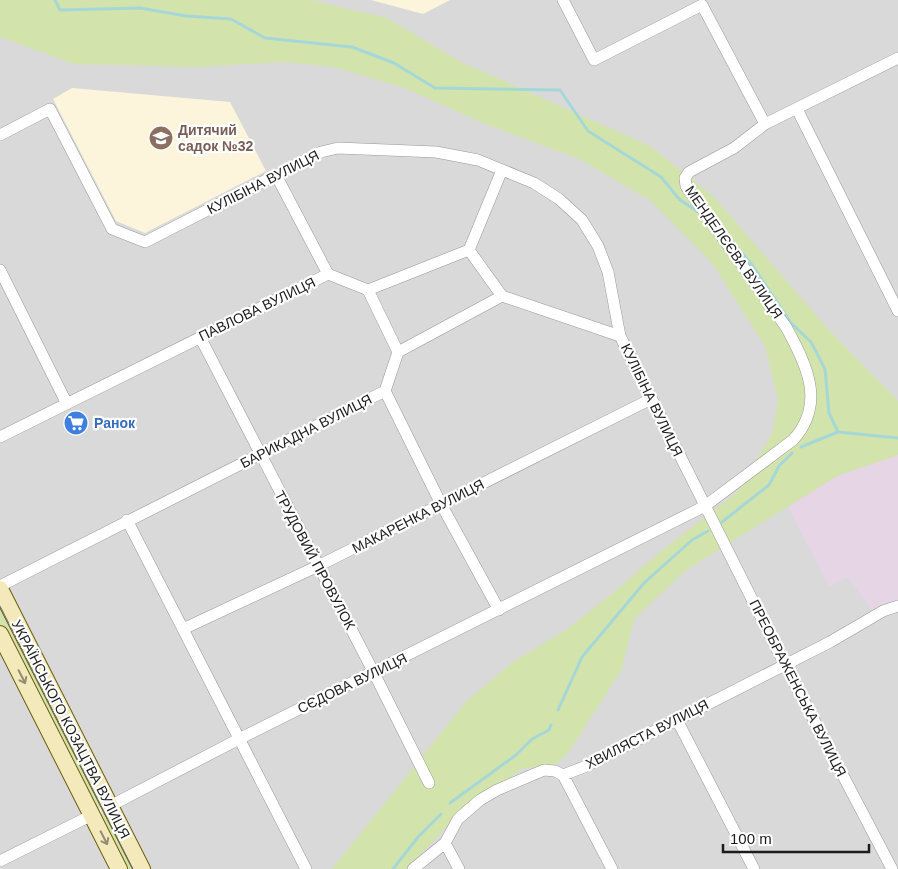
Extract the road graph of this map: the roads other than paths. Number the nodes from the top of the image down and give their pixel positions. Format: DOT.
graph roads {
  1 [pos="563,0"];
  2 [pos="898,58"];
  3 [pos="797,108"];
  4 [pos="765,124"];
  5 [pos="0,135"];
  6 [pos="502,170"];
  7 [pos="276,175"];
  8 [pos="469,250"];
  9 [pos="0,270"];
  10 [pos="328,274"];
  11 [pos="368,290"];
  12 [pos="502,296"];
  13 [pos="898,312"];
  14 [pos="620,336"];
  15 [pos="200,337"];
  16 [pos="398,352"];
  17 [pos="385,391"];
  18 [pos="651,399"];
  19 [pos="67,404"];
  20 [pos="0,437"];
  21 [pos="793,440"];
  22 [pos="260,454"];
  23 [pos="442,504"];
  24 [pos="705,506"];
  25 [pos="127,520"];
  26 [pos="318,566"];
  27 [pos="0,587"];
  28 [pos="898,606"];
  29 [pos="498,610"];
  30 [pos="183,630"];
  31 [pos="0,634"];
  32 [pos="784,663"];
  33 [pos="374,673"];
  34 [pos="676,718"];
  35 [pos="239,739"];
  36 [pos="563,775"];
  37 [pos="429,783"];
  38 [pos="110,806"];
  39 [pos="92,815"];
  40 [pos="445,843"];
  41 [pos="0,861"];
  42 [pos="120,869"];
  43 [pos="142,869"];
  44 [pos="306,869"];
  45 [pos="413,869"];
  46 [pos="459,869"];
  47 [pos="612,869"];
  48 [pos="754,869"];
  49 [pos="892,869"];
  1 -- 4 [label="street"];
  2 -- 3 [label="street, МЕНДЕЛЄЄВА ВУЛИЦЯ"];
  3 -- 4 [label="street, МЕНДЕЛЄЄВА ВУЛИЦЯ"];
  3 -- 13 [label="street"];
  4 -- 21 [label="street, МЕНДЕЛЄЄВА ВУЛИЦЯ"];
  5 -- 7 [label="street, КУЛІБІНА ВУЛИЦЯ"];
  6 -- 7 [label="street, КУЛІБІНА ВУЛИЦЯ"];
  6 -- 8 [label="street"];
  6 -- 14 [label="street, КУЛІБІНА ВУЛИЦЯ"];
  7 -- 10 [label="street"];
  8 -- 11 [label="street"];
  8 -- 12 [label="street"];
  9 -- 19 [label="street"];
  10 -- 11 [label="street, ПАВЛОВА ВУЛИЦЯ"];
  10 -- 15 [label="street, ПАВЛОВА ВУЛИЦЯ"];
  11 -- 16 [label="street"];
  12 -- 14 [label="street"];
  12 -- 16 [label="street"];
  14 -- 18 [label="street, КУЛІБІНА ВУЛИЦЯ"];
  15 -- 19 [label="street, ПАВЛОВА ВУЛИЦЯ"];
  15 -- 22 [label="street, ТРУДОВИЙ ПРОВУЛОК"];
  16 -- 17 [label="street, БАРИКАДНА ВУЛИЦЯ"];
  17 -- 22 [label="street, БАРИКАДНА ВУЛИЦЯ"];
  17 -- 23 [label="street"];
  18 -- 23 [label="street, МАКАРЕНКА ВУЛИЦЯ"];
  18 -- 24 [label="street, КУЛІБІНА ВУЛИЦЯ"];
  19 -- 20 [label="street, ПАВЛОВА ВУЛИЦЯ"];
  21 -- 24 [label="street, СЄДОВА ВУЛИЦЯ"];
  22 -- 25 [label="street, БАРИКАДНА ВУЛИЦЯ"];
  22 -- 26 [label="street, ТРУДОВИЙ ПРОВУЛОК"];
  23 -- 26 [label="street, МАКАРЕНКА ВУЛИЦЯ"];
  23 -- 29 [label="street"];
  24 -- 29 [label="street, СЄДОВА ВУЛИЦЯ"];
  24 -- 32 [label="street, ПРЕОБРАЖЕНСЬКА ВУЛИЦЯ"];
  25 -- 27 [label="street, БАРИКАДНА ВУЛИЦЯ"];
  25 -- 30 [label="street"];
  26 -- 30 [label="street, МАКАРЕНКА ВУЛИЦЯ"];
  26 -- 33 [label="street, ТРУДОВИЙ ПРОВУЛОК"];
  27 -- 38 [label="street, УКРАЇНСЬКОГО КОЗАЦТВА ВУЛИЦЯ"];
  28 -- 32 [label="street, ХВИЛЯСТА ВУЛИЦЯ"];
  29 -- 33 [label="street, СЄДОВА ВУЛИЦЯ"];
  30 -- 35 [label="street"];
  31 -- 39 [label="street, УКРАЇНСЬКОГО КОЗАЦТВА ВУЛИЦЯ, one-way"];
  32 -- 34 [label="street, ХВИЛЯСТА ВУЛИЦЯ"];
  32 -- 49 [label="street, ПРЕОБРАЖЕНСЬКА ВУЛИЦЯ"];
  33 -- 35 [label="street, СЄДОВА ВУЛИЦЯ"];
  33 -- 37 [label="street, ТРУДОВИЙ ПРОВУЛОК"];
  34 -- 36 [label="street, ХВИЛЯСТА ВУЛИЦЯ"];
  34 -- 48 [label="street"];
  35 -- 38 [label="street, СЄДОВА ВУЛИЦЯ"];
  35 -- 44 [label="street"];
  36 -- 40 [label="street, ХВИЛЯСТА ВУЛИЦЯ"];
  36 -- 47 [label="street"];
  38 -- 39 [label="street, СЄДОВА ВУЛИЦЯ"];
  38 -- 43 [label="street, УКРАЇНСЬКОГО КОЗАЦТВА ВУЛИЦЯ"];
  39 -- 41 [label="street, СЄДОВА ВУЛИЦЯ"];
  39 -- 42 [label="street, УКРАЇНСЬКОГО КОЗАЦТВА ВУЛИЦЯ, one-way"];
  40 -- 45 [label="street, ХВИЛЯСТА ВУЛИЦЯ"];
  40 -- 46 [label="street"];
}
